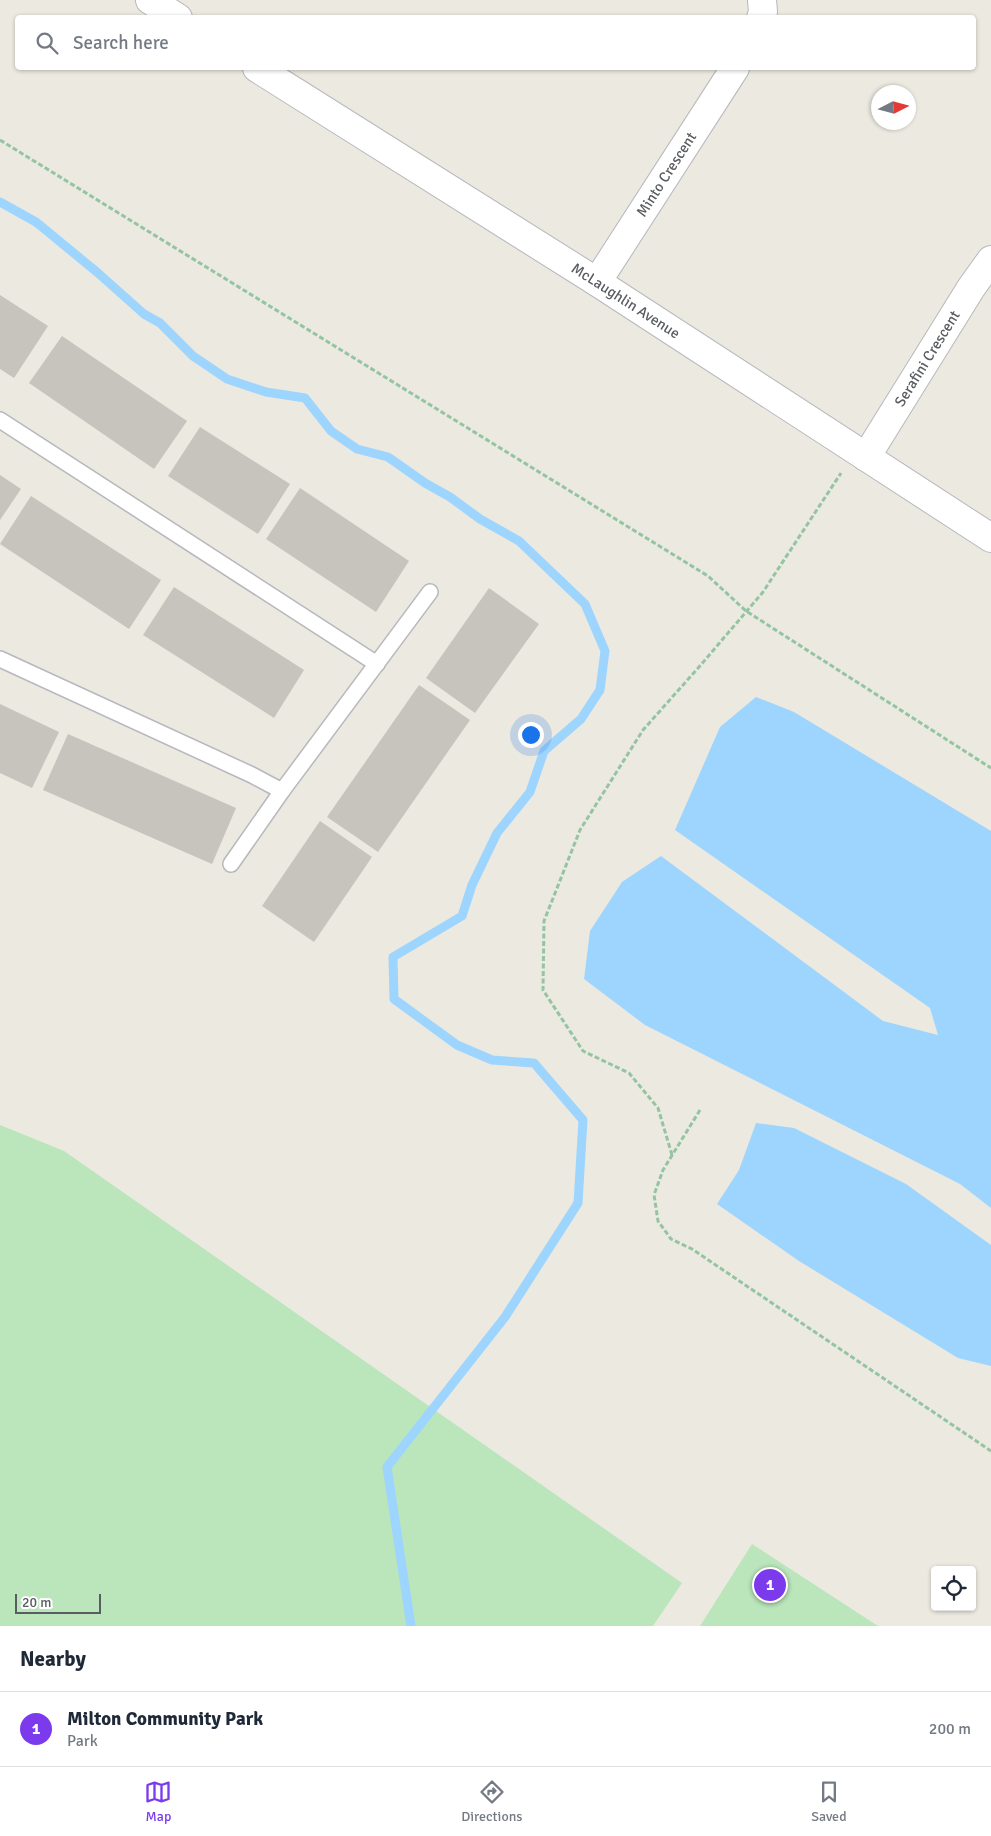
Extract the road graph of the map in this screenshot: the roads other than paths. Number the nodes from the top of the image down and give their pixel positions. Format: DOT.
graph roads {
  1 [pos="150,0"];
  2 [pos="762,0"];
  3 [pos="173,15"];
  4 [pos="762,15"];
  5 [pos="260,70"];
  6 [pos="734,70"];
  7 [pos="991,260"];
  8 [pos="597,282"];
  9 [pos="0,420"];
  10 [pos="861,453"];
  11 [pos="991,538"];
  12 [pos="430,592"];
  13 [pos="0,659"];
  14 [pos="377,664"];
  15 [pos="282,791"];
  16 [pos="231,864"];
  1 -- 3 [label="street"];
  2 -- 4 [label="street"];
  5 -- 8 [label="street, McLaughlin Avenue"];
  6 -- 8 [label="street, Minto Crescent"];
  7 -- 10 [label="street, Serafini Crescent"];
  8 -- 10 [label="street, McLaughlin Avenue"];
  9 -- 14 [label="lane"];
  10 -- 11 [label="street, McLaughlin Avenue"];
  12 -- 14 [label="lane"];
  13 -- 15 [label="lane"];
  14 -- 15 [label="lane"];
  15 -- 16 [label="lane"];
}
